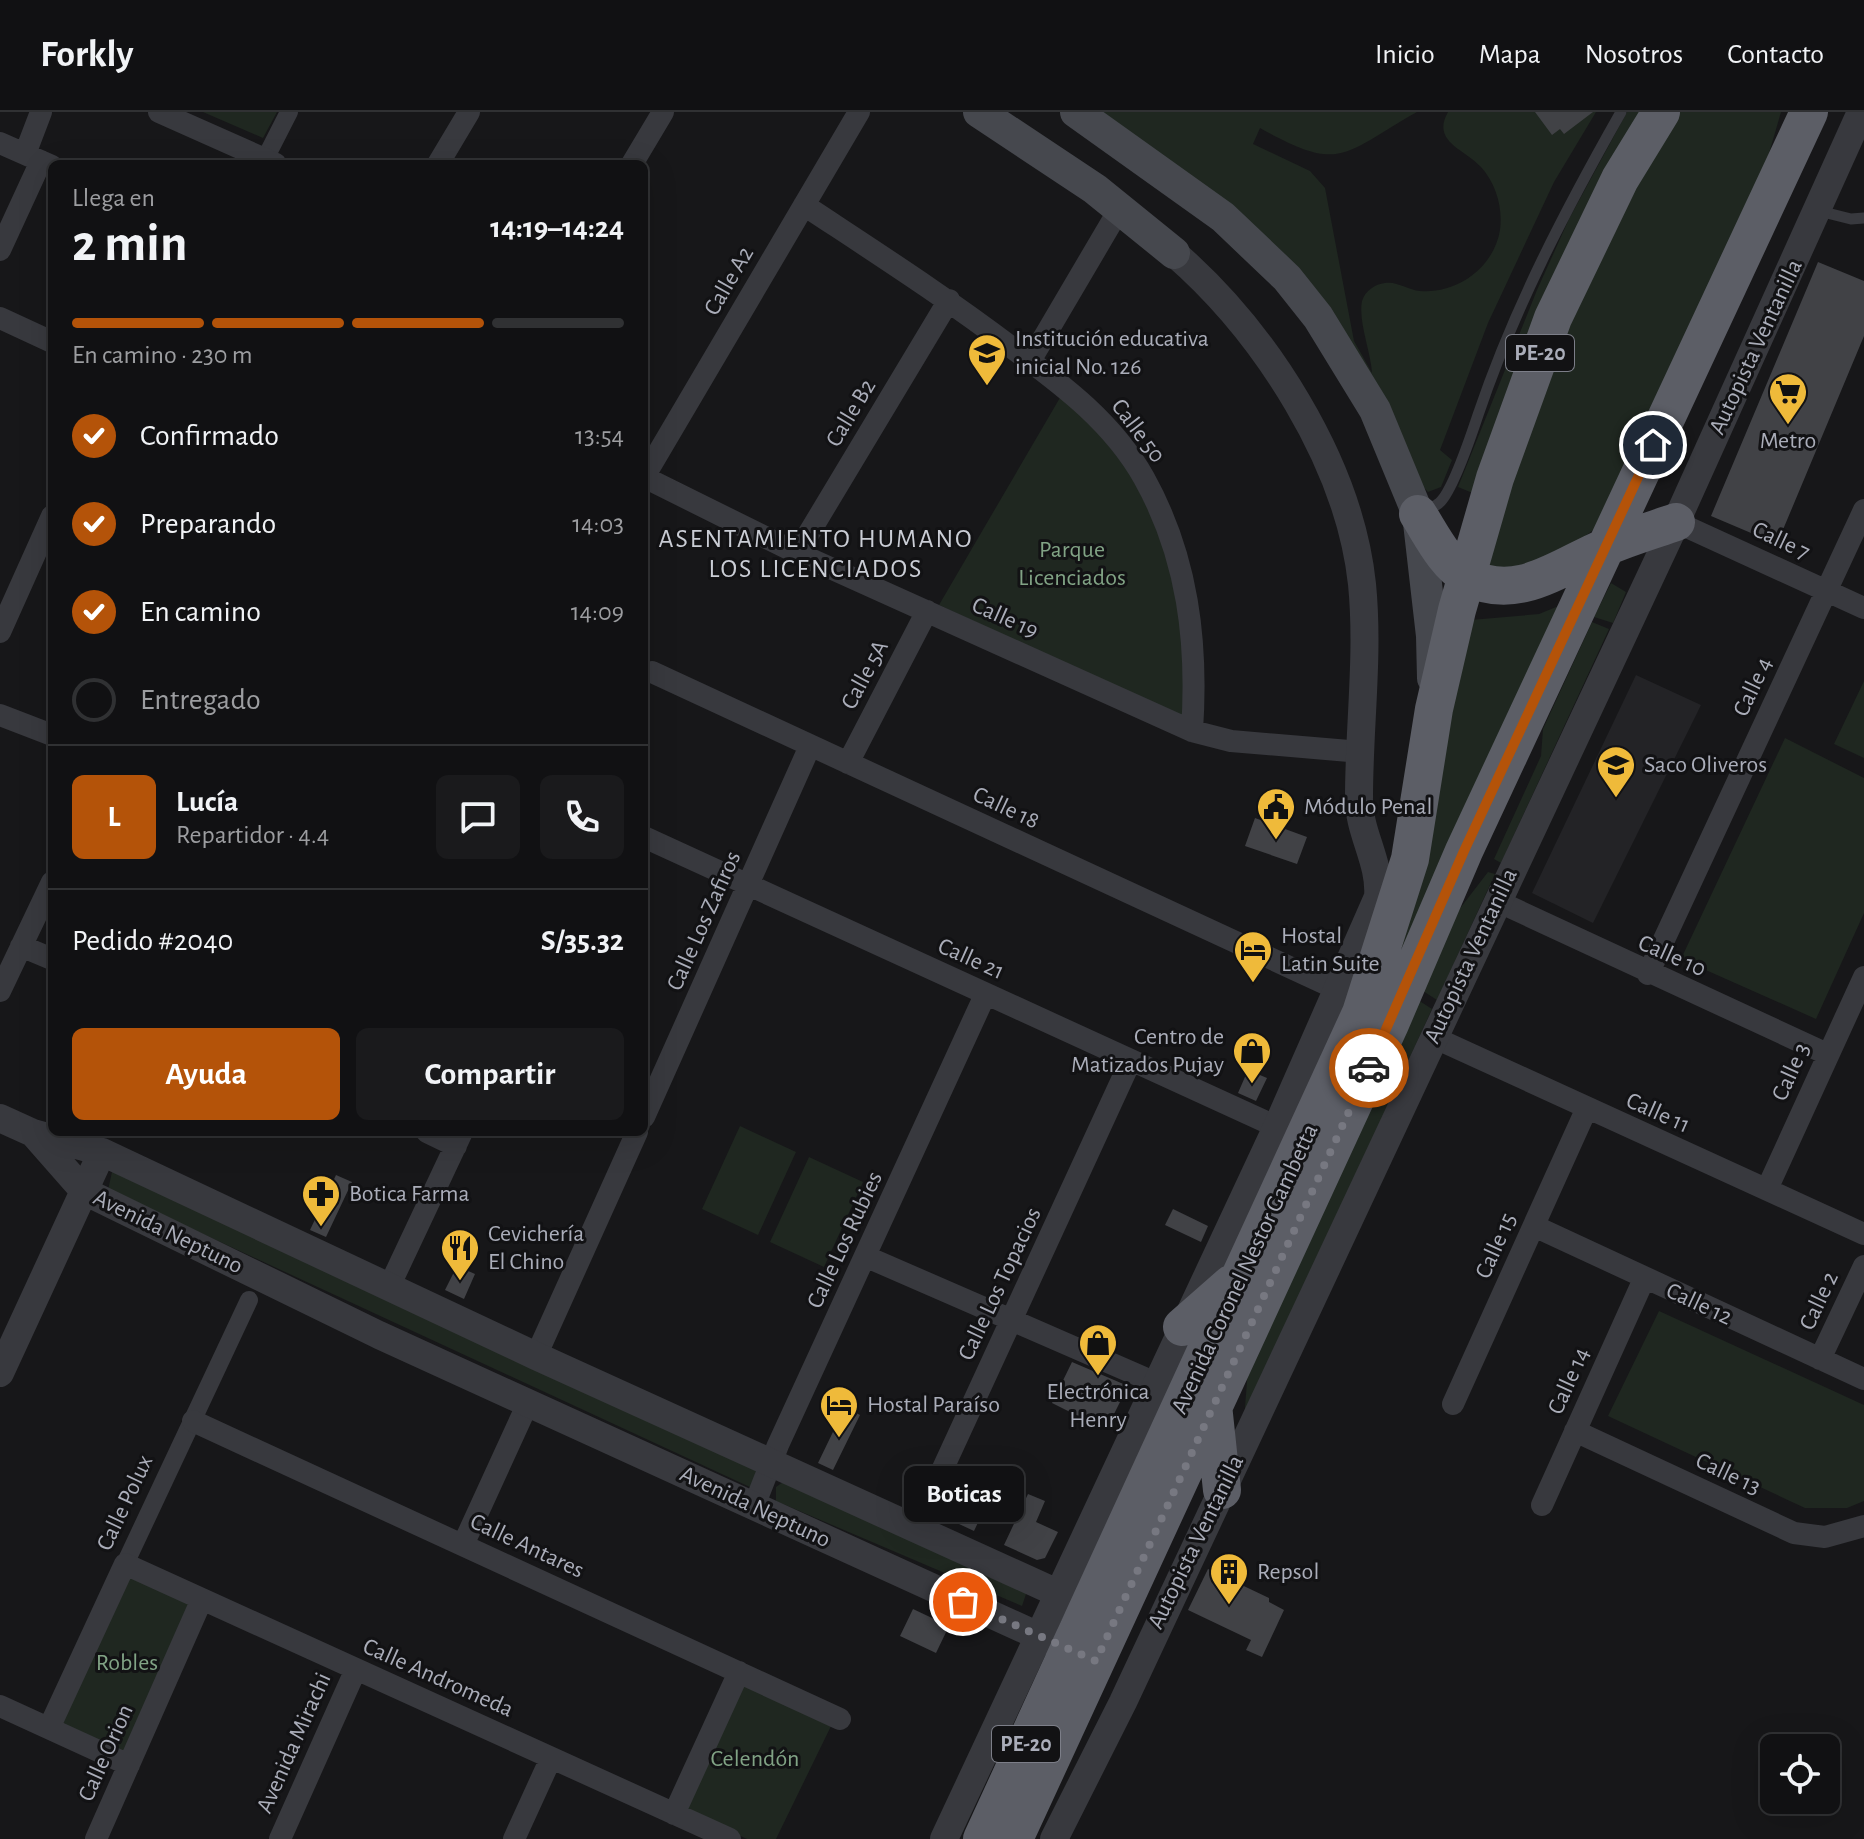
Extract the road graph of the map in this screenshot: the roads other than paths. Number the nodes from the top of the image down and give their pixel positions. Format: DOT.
graph roads {
  1 [pos="41,112"];
  2 [pos="159,112"];
  3 [pos="289,112"];
  4 [pos="469,112"];
  5 [pos="663,112"];
  6 [pos="859,112"];
  7 [pos="979,112"];
  8 [pos="1076,112"];
  9 [pos="1621,112"];
  10 [pos="1661,112"];
  11 [pos="1809,112"];
  12 [pos="1861,112"];
  13 [pos="1014,122"];
  14 [pos="0,143"];
  15 [pos="39,160"];
  16 [pos="266,160"];
  17 [pos="271,160"];
  18 [pos="440,160"];
  19 [pos="634,160"];
  20 [pos="804,205"];
  21 [pos="1120,208"];
  22 [pos="1818,211"];
  23 [pos="1864,218"];
  24 [pos="0,250"];
  25 [pos="1174,253"];
  26 [pos="949,300"];
  27 [pos="0,318"];
  28 [pos="48,340"];
  29 [pos="1030,361"];
  30 [pos="648,470"];
  31 [pos="648,479"];
  32 [pos="1864,510"];
  33 [pos="1418,514"];
  34 [pos="1676,522"];
  35 [pos="48,525"];
  36 [pos="1604,547"];
  37 [pos="797,553"];
  38 [pos="1466,576"];
  39 [pos="1827,590"];
  40 [pos="1864,608"];
  41 [pos="927,611"];
  42 [pos="0,632"];
  43 [pos="652,672"];
  44 [pos="1434,709"];
  45 [pos="0,715"];
  46 [pos="1192,731"];
  47 [pos="48,733"];
  48 [pos="810,746"];
  49 [pos="1361,752"];
  50 [pos="848,763"];
  51 [pos="648,839"];
  52 [pos="748,886"];
  53 [pos="48,890"];
  54 [pos="1497,901"];
  55 [pos="21,946"];
  56 [pos="48,957"];
  57 [pos="1648,974"];
  58 [pos="1864,977"];
  59 [pos="1339,990"];
  60 [pos="0,991"];
  61 [pos="985,995"];
  62 [pos="1433,1037"];
  63 [pos="1827,1054"];
  64 [pos="1131,1060"];
  65 [pos="648,1108"];
  66 [pos="1586,1110"];
  67 [pos="0,1118"];
  68 [pos="1277,1127"];
  69 [pos="33,1133"];
  70 [pos="635,1136"];
  71 [pos="459,1139"];
  72 [pos="102,1152"];
  73 [pos="1767,1189"];
  74 [pos="84,1191"];
  75 [pos="1534,1226"];
  76 [pos="1864,1234"];
  77 [pos="867,1257"];
  78 [pos="1864,1266"];
  79 [pos="1242,1274"];
  80 [pos="1644,1279"];
  81 [pos="389,1287"];
  82 [pos="249,1300"];
  83 [pos="1013,1320"];
  84 [pos="1182,1327"];
  85 [pos="536,1356"];
  86 [pos="1820,1359"];
  87 [pos="0,1373"];
  88 [pos="1864,1379"];
  89 [pos="1156,1383"];
  90 [pos="528,1403"];
  91 [pos="1212,1403"];
  92 [pos="1453,1404"];
  93 [pos="193,1421"];
  94 [pos="1575,1431"];
  95 [pos="773,1464"];
  96 [pos="1222,1490"];
  97 [pos="1542,1505"];
  98 [pos="754,1506"];
  99 [pos="1864,1526"];
  100 [pos="915,1529"];
  101 [pos="463,1545"];
  102 [pos="125,1564"];
  103 [pos="202,1599"];
  104 [pos="1088,1607"];
  105 [pos="1068,1649"];
  106 [pos="356,1669"];
  107 [pos="739,1672"];
  108 [pos="0,1706"];
  109 [pos="840,1719"];
  110 [pos="49,1728"];
  111 [pos="551,1758"];
  112 [pos="129,1765"];
  113 [pos="674,1814"];
  114 [pos="96,1839"];
  115 [pos="280,1839"];
  116 [pos="514,1839"];
  117 [pos="730,1839"];
  118 [pos="944,1839"];
  119 [pos="982,1839"];
  120 [pos="1014,1839"];
  121 [pos="1054,1839"];
  1 -- 15 [label="street"];
  2 -- 16 [label="street"];
  3 -- 17 [label="street"];
  4 -- 18 [label="street"];
  5 -- 19 [label="street"];
  6 -- 20 [label="street, Calle A2"];
  7 -- 13 [label="main road"];
  8 -- 33 [label="main road"];
  9 -- 33 [label="lane"];
  10 -- 38 [label="highway, Avenida Coronel Nestor Gambetta / PE-20"];
  11 -- 36 [label="highway, Avenida Coronel Nestor Gambetta / PE-20"];
  12 -- 22 [label="street, Autopista Ventanilla"];
  13 -- 21 [label="main road"];
  14 -- 15 [label="street"];
  15 -- 24 [label="street"];
  20 -- 26 [label="street, Calle 50"];
  20 -- 30 [label="street, Calle A2"];
  21 -- 25 [label="main road"];
  21 -- 29 [label="street"];
  22 -- 23 [label="lane"];
  22 -- 34 [label="street, Autopista Ventanilla"];
  25 -- 49 [label="street, Autopista Ventanilla"];
  26 -- 29 [label="street, Calle 50"];
  26 -- 37 [label="street, Calle B2"];
  27 -- 28 [label="street"];
  29 -- 46 [label="street, Calle 50"];
  31 -- 37 [label="street, Calle 19"];
  32 -- 39 [label="street, Calle 4"];
  33 -- 38 [label="highway"];
  33 -- 44 [label="main road"];
  34 -- 36 [label="highway"];
  34 -- 39 [label="street, Calle 7"];
  34 -- 54 [label="street, Autopista Ventanilla"];
  35 -- 42 [label="street"];
  36 -- 38 [label="highway"];
  36 -- 91 [label="highway, Avenida Coronel Nestor Gambetta / PE-20"];
  37 -- 41 [label="street, Calle 19"];
  38 -- 44 [label="highway, Avenida Coronel Nestor Gambetta / PE-20"];
  39 -- 40 [label="street, Calle 7"];
  39 -- 57 [label="street, Calle 4"];
  41 -- 46 [label="street, Calle 19"];
  41 -- 50 [label="street, Calle 5A"];
  43 -- 48 [label="street, Calle 18"];
  44 -- 79 [label="highway, Avenida Coronel Nestor Gambetta / PE-20"];
  45 -- 47 [label="street"];
  46 -- 49 [label="street, Calle 19"];
  48 -- 50 [label="street, Calle 18"];
  48 -- 52 [label="street, Calle Los Zafiros"];
  49 -- 59 [label="street, Autopista Ventanilla"];
  50 -- 59 [label="street, Calle 18"];
  51 -- 52 [label="street, Calle 21"];
  52 -- 61 [label="street, Calle 21"];
  52 -- 65 [label="street, Calle Los Zafiros"];
  53 -- 55 [label="street"];
  54 -- 57 [label="street, Calle 10"];
  54 -- 62 [label="street, Autopista Ventanilla"];
  55 -- 56 [label="street"];
  55 -- 60 [label="street"];
  57 -- 63 [label="street, Calle 10"];
  58 -- 63 [label="street, Calle 3"];
  59 -- 68 [label="street, Autopista Ventanilla"];
  61 -- 64 [label="street, Calle 21"];
  61 -- 77 [label="street, Calle Los Rubies"];
  62 -- 66 [label="street, Calle 11"];
  62 -- 96 [label="street, Autopista Ventanilla"];
  63 -- 73 [label="street, Calle 3"];
  64 -- 68 [label="street, Calle 21"];
  64 -- 83 [label="street, Calle Los Topacios"];
  66 -- 73 [label="street, Calle 11"];
  66 -- 75 [label="street, Calle 15"];
  67 -- 69 [label="street"];
  68 -- 84 [label="street, Autopista Ventanilla"];
  69 -- 72 [label="street, Avenida Neptuno"];
  69 -- 74 [label="street, Avenida Neptuno"];
  70 -- 85 [label="street"];
  71 -- 81 [label="street"];
  72 -- 74 [label="street"];
  72 -- 81 [label="street, Avenida Neptuno"];
  73 -- 76 [label="street, Calle 11"];
  74 -- 87 [label="street"];
  74 -- 90 [label="street, Avenida Neptuno"];
  75 -- 80 [label="street, Calle 12"];
  75 -- 92 [label="street, Calle 15"];
  77 -- 83 [label="street"];
  77 -- 95 [label="street, Calle Los Rubies"];
  78 -- 86 [label="street, Calle 2"];
  79 -- 84 [label="highway"];
  79 -- 104 [label="highway, Avenida Coronel Nestor Gambetta / PE-20"];
  80 -- 86 [label="street, Calle 12"];
  80 -- 94 [label="street, Calle 14"];
  81 -- 85 [label="street, Avenida Neptuno"];
  82 -- 93 [label="street, Calle Polux"];
  83 -- 89 [label="street"];
  83 -- 100 [label="street, Calle Los Topacios"];
  84 -- 89 [label="street, Autopista Ventanilla"];
  85 -- 95 [label="street, Avenida Neptuno"];
  86 -- 88 [label="street, Calle 12"];
  89 -- 104 [label="street, Autopista Ventanilla"];
  90 -- 98 [label="street, Avenida Neptuno"];
  90 -- 101 [label="street"];
  91 -- 96 [label="highway"];
  91 -- 104 [label="highway, Avenida Coronel Nestor Gambetta / PE-20"];
  93 -- 101 [label="street, Calle Antares"];
  93 -- 102 [label="street, Calle Polux"];
  94 -- 97 [label="street, Calle 14"];
  94 -- 99 [label="street, Calle 13"];
  95 -- 98 [label="street, Calle Los Rubies"];
  95 -- 100 [label="street, Avenida Neptuno"];
  96 -- 121 [label="street, Autopista Ventanilla"];
  98 -- 105 [label="street, Avenida Neptuno"];
  100 -- 104 [label="street, Avenida Neptuno"];
  101 -- 107 [label="street, Calle Antares"];
  102 -- 103 [label="street, Calle Andromeda"];
  102 -- 110 [label="street, Calle Polux"];
  103 -- 106 [label="street, Calle Andromeda"];
  103 -- 112 [label="street, Calle Orion"];
  104 -- 105 [label="highway, Autopista Ventanilla / PE-20"];
  104 -- 105 [label="street, Autopista Ventanilla"];
  105 -- 118 [label="street, Autopista Ventanilla"];
  105 -- 119 [label="highway, Autopista Ventanilla / PE-20"];
  105 -- 120 [label="highway, Autopista Ventanilla / PE-20"];
  106 -- 111 [label="street, Calle Andromeda"];
  106 -- 115 [label="street, Avenida Mirachi"];
  107 -- 109 [label="street, Calle Antares"];
  107 -- 113 [label="street"];
  108 -- 110 [label="street"];
  110 -- 112 [label="street"];
  111 -- 113 [label="street, Calle Andromeda"];
  111 -- 116 [label="street"];
  112 -- 114 [label="street, Calle Orion"];
  113 -- 117 [label="street, Calle Andromeda"];
}
